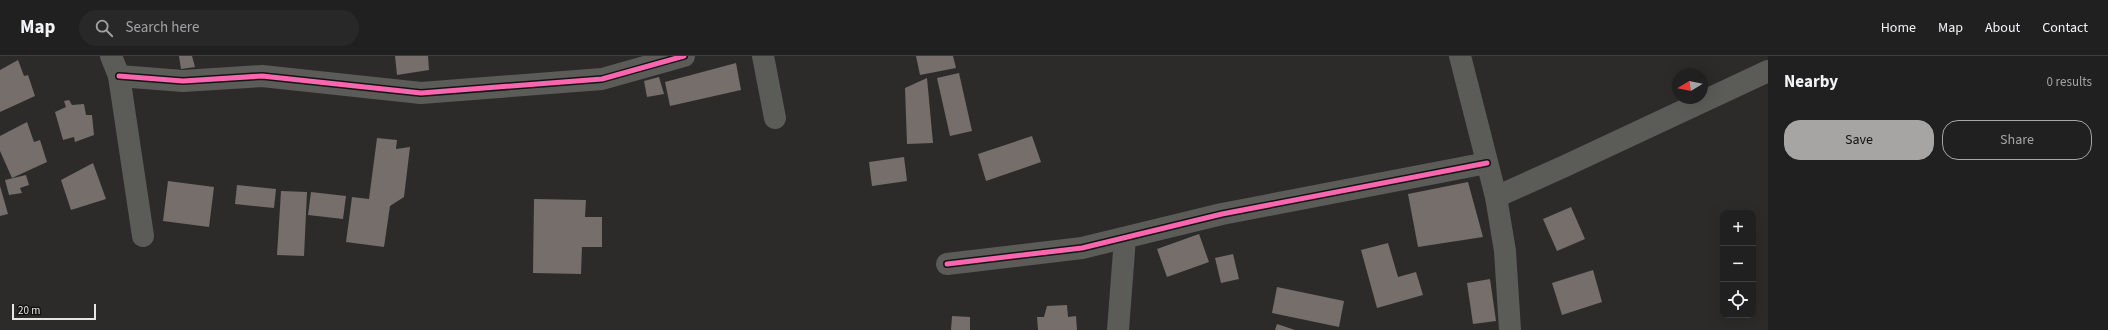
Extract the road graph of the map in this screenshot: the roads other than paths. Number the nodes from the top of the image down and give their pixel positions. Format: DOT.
graph roads {
  1 [pos="110,56"];
  2 [pos="684,56"];
  3 [pos="763,56"];
  4 [pos="1460,56"];
  5 [pos="1768,71"];
  6 [pos="119,76"];
  7 [pos="775,118"];
  8 [pos="1487,163"];
  9 [pos="1496,197"];
  10 [pos="142,236"];
  11 [pos="1125,238"];
  12 [pos="947,264"];
  13 [pos="1118,330"];
  14 [pos="1510,330"];
  1 -- 6 [label="street"];
  2 -- 6 [label="street"];
  3 -- 7 [label="street"];
  4 -- 8 [label="street"];
  5 -- 9 [label="street"];
  6 -- 10 [label="street"];
  8 -- 9 [label="street"];
  8 -- 11 [label="street"];
  9 -- 14 [label="street"];
  11 -- 12 [label="street"];
  11 -- 13 [label="street"];
}
